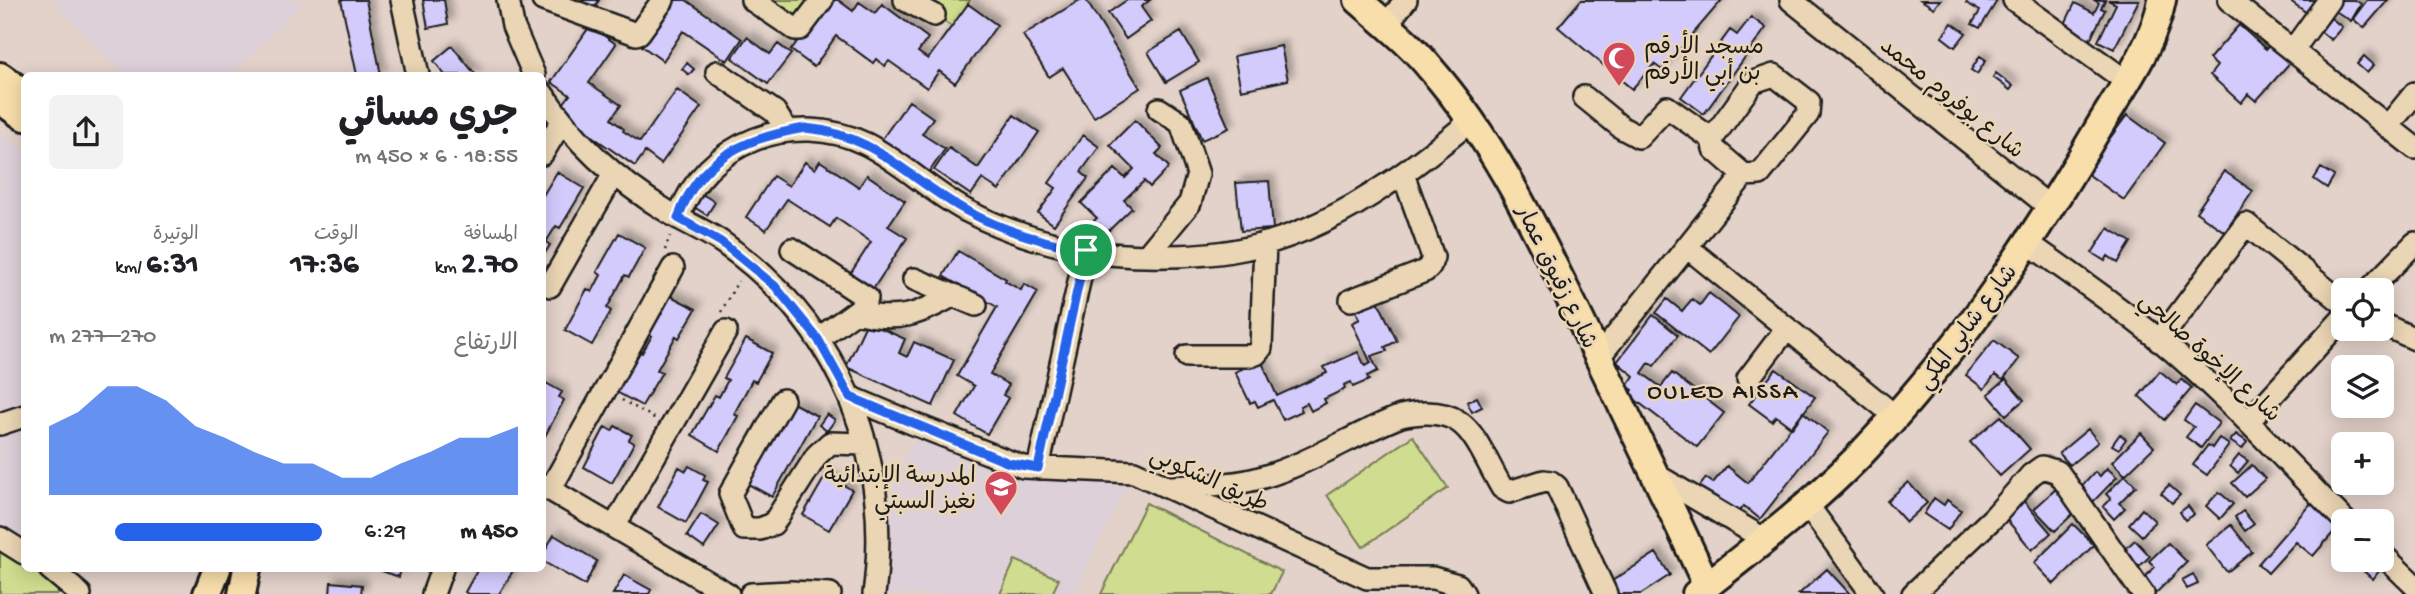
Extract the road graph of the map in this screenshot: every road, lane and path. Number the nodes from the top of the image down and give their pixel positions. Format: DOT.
graph roads {
  1 [pos="402,0"];
  2 [pos="508,0"];
  3 [pos="543,0"];
  4 [pos="663,0"];
  5 [pos="752,0"];
  6 [pos="822,0"];
  7 [pos="905,0"];
  8 [pos="1358,0"];
  9 [pos="1406,0"];
  10 [pos="1791,0"];
  11 [pos="2014,0"];
  12 [pos="2162,0"];
  13 [pos="2229,0"];
  14 [pos="2329,0"];
  15 [pos="934,15"];
  16 [pos="1386,25"];
  17 [pos="2293,50"];
  18 [pos="417,72"];
  19 [pos="533,72"];
  20 [pos="717,72"];
  21 [pos="0,76"];
  22 [pos="2126,81"];
  23 [pos="21,91"];
  24 [pos="2415,93"];
  25 [pos="1584,97"];
  26 [pos="546,99"];
  27 [pos="0,100"];
  28 [pos="1159,109"];
  29 [pos="21,115"];
  30 [pos="562,121"];
  31 [pos="1471,121"];
  32 [pos="2388,126"];
  33 [pos="787,131"];
  34 [pos="1712,139"];
  35 [pos="546,147"];
  36 [pos="2415,148"];
  37 [pos="614,174"];
  38 [pos="1403,174"];
  39 [pos="1744,175"];
  40 [pos="2051,208"];
  41 [pos="678,218"];
  42 [pos="1265,243"];
  43 [pos="2028,243"];
  44 [pos="2415,243"];
  45 [pos="1688,247"];
  46 [pos="792,250"];
  47 [pos="1086,250"];
  48 [pos="1148,254"];
  49 [pos="748,262"];
  50 [pos="673,268"];
  51 [pos="2381,278"];
  52 [pos="914,279"];
  53 [pos="550,286"];
  54 [pos="2331,293"];
  55 [pos="954,295"];
  56 [pos="1351,300"];
  57 [pos="976,305"];
  58 [pos="856,312"];
  59 [pos="1787,328"];
  60 [pos="2394,329"];
  61 [pos="726,331"];
  62 [pos="2331,331"];
  63 [pos="818,339"];
  64 [pos="2415,339"];
  65 [pos="2159,341"];
  66 [pos="1188,356"];
  67 [pos="1599,357"];
  68 [pos="1748,379"];
  69 [pos="605,391"];
  70 [pos="850,397"];
  71 [pos="783,400"];
  72 [pos="1895,416"];
  73 [pos="21,417"];
  74 [pos="2249,421"];
  75 [pos="0,424"];
  76 [pos="671,427"];
  77 [pos="866,444"];
  78 [pos="1038,468"];
  79 [pos="1656,475"];
  80 [pos="546,487"];
  81 [pos="1167,487"];
  82 [pos="1806,503"];
  83 [pos="2333,509"];
  84 [pos="614,527"];
  85 [pos="0,538"];
  86 [pos="1764,539"];
  87 [pos="21,551"];
  88 [pos="2394,566"];
  89 [pos="54,572"];
  90 [pos="215,572"];
  91 [pos="246,572"];
  92 [pos="441,572"];
  93 [pos="2415,586"];
  94 [pos="1701,590"];
  95 [pos="791,593"];
  96 [pos="80,594"];
  97 [pos="207,594"];
  98 [pos="242,594"];
  99 [pos="433,594"];
  100 [pos="729,594"];
  101 [pos="751,594"];
  102 [pos="830,594"];
  103 [pos="873,594"];
  104 [pos="1464,594"];
  105 [pos="1606,594"];
  106 [pos="1872,594"];
  107 [pos="1913,594"];
  108 [pos="2143,594"];
  1 -- 18 [label="street"];
  2 -- 19 [label="street"];
  3 -- 4 [label="street"];
  5 -- 6 [label="street"];
  7 -- 15 [label="street"];
  8 -- 16 [label="main road, شارع زقيوق عمار"];
  9 -- 16 [label="street"];
  10 -- 40 [label="street, شارع بوفروم محمد"];
  11 -- 22 [label="street"];
  12 -- 22 [label="main road, شارع شابي المكي"];
  13 -- 17 [label="street"];
  14 -- 17 [label="street"];
  16 -- 31 [label="main road, شارع زقيوق عمار"];
  17 -- 32 [label="street"];
  20 -- 33 [label="street"];
  21 -- 23 [label="main road"];
  22 -- 40 [label="main road, شارع شابي المكي"];
  24 -- 32 [label="street"];
  25 -- 34 [label="street"];
  26 -- 30 [label="street"];
  27 -- 29 [label="main road"];
  28 -- 48 [label="street"];
  30 -- 35 [label="street"];
  30 -- 37 [label="street"];
  31 -- 38 [label="street"];
  31 -- 67 [label="main road, شارع زقيوق عمار"];
  32 -- 36 [label="street"];
  33 -- 41 [label="street"];
  33 -- 47 [label="street"];
  34 -- 39 [label="street"];
  34 -- 39 [label="street"];
  37 -- 41 [label="street"];
  37 -- 53 [label="street"];
  38 -- 42 [label="street"];
  38 -- 56 [label="street"];
  39 -- 45 [label="street"];
  40 -- 43 [label="main road, شارع شابي المكي"];
  41 -- 49 [label="street"];
  41 -- 50 [label="path"];
  42 -- 48 [label="street"];
  42 -- 66 [label="street"];
  43 -- 65 [label="street, شارع الإخوة صالحي"];
  43 -- 72 [label="main road, شارع شابي المكي"];
  44 -- 51 [label="street"];
  45 -- 59 [label="street"];
  45 -- 67 [label="street"];
  46 -- 58 [label="street"];
  47 -- 48 [label="street"];
  47 -- 78 [label="street"];
  49 -- 61 [label="path"];
  49 -- 63 [label="street"];
  50 -- 69 [label="street"];
  52 -- 55 [label="street"];
  54 -- 65 [label="street"];
  55 -- 57 [label="street"];
  55 -- 58 [label="street"];
  58 -- 63 [label="street"];
  59 -- 68 [label="street"];
  59 -- 72 [label="street"];
  60 -- 64 [label="street"];
  61 -- 76 [label="street"];
  62 -- 74 [label="street"];
  63 -- 70 [label="street"];
  65 -- 74 [label="street, شارع الإخوة صالحي"];
  67 -- 79 [label="main road, شارع زقيوق عمار"];
  69 -- 76 [label="path"];
  69 -- 80 [label="street"];
  70 -- 77 [label="street"];
  70 -- 78 [label="street, طريق الشكوبي"];
  71 -- 77 [label="street"];
  72 -- 82 [label="main road, شارع شابي المكي"];
  73 -- 75 [label="street"];
  74 -- 83 [label="street, شارع الإخوة صالحي"];
  76 -- 84 [label="street"];
  77 -- 103 [label="street"];
  78 -- 81 [label="street, طريق الشكوبي"];
  79 -- 86 [label="street"];
  79 -- 94 [label="main road, شارع زقيوق عمار"];
  80 -- 84 [label="street"];
  81 -- 104 [label="street, طريق الشكوبي"];
  81 -- 105 [label="street"];
  82 -- 86 [label="main road, شارع شابي المكي"];
  82 -- 106 [label="street"];
  84 -- 100 [label="street"];
  85 -- 87 [label="street"];
  86 -- 94 [label="main road, شارع شابي المكي"];
  88 -- 93 [label="street"];
  89 -- 96 [label="street"];
  90 -- 97 [label="main road"];
  91 -- 98 [label="main road"];
  92 -- 99 [label="street"];
  95 -- 101 [label="street"];
  95 -- 102 [label="street"];
  107 -- 108 [label="street"];
}
